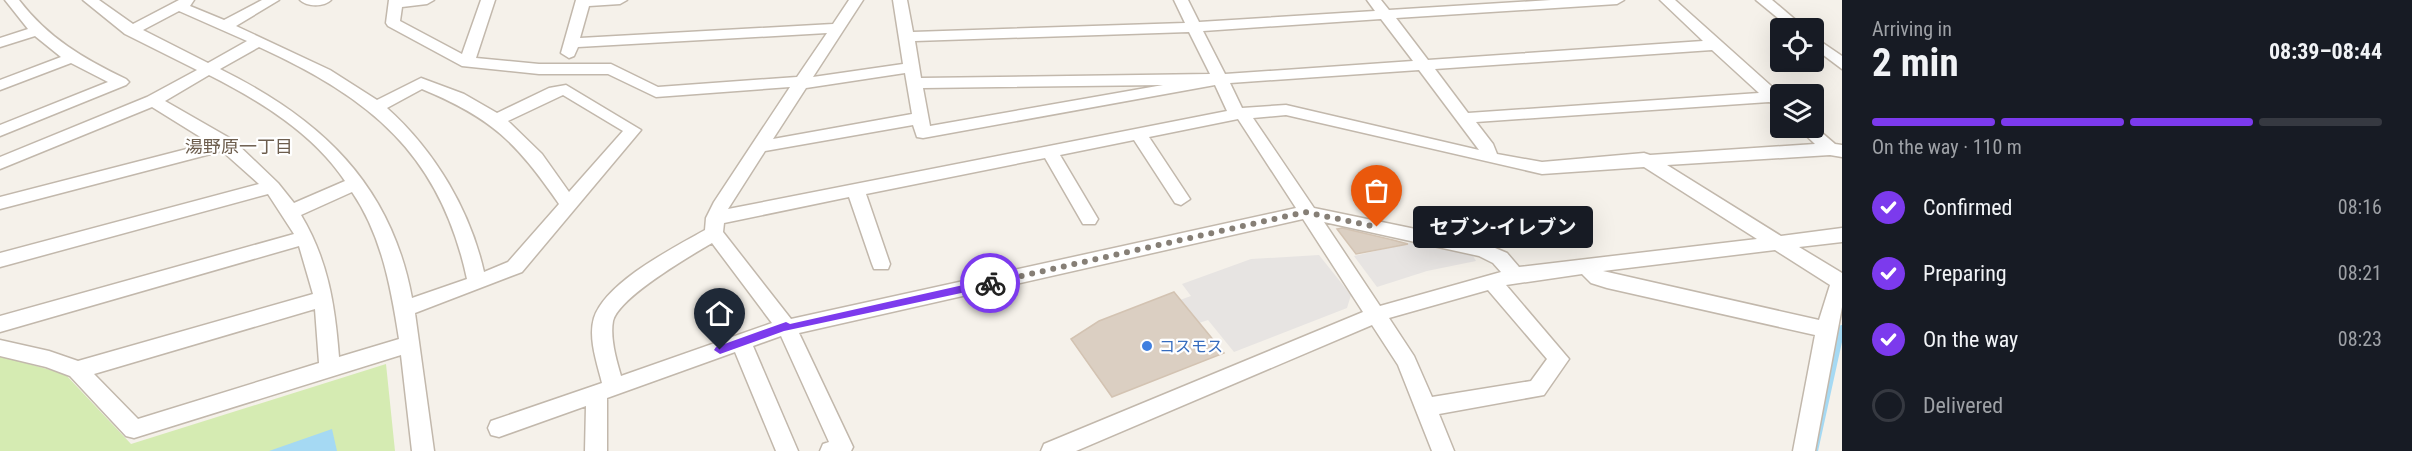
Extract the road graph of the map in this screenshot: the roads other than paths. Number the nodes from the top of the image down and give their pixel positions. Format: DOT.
graph roads {
  1 [pos="90,0"];
  2 [pos="272,0"];
  3 [pos="307,0"];
  4 [pos="324,0"];
  5 [pos="427,0"];
  6 [pos="488,0"];
  7 [pos="620,0"];
  8 [pos="856,0"];
  9 [pos="900,0"];
  10 [pos="1181,0"];
  11 [pos="1374,0"];
  12 [pos="1617,0"];
  13 [pos="1667,0"];
  14 [pos="1763,0"];
  15 [pos="583,1"];
  16 [pos="395,2"];
  17 [pos="9,3"];
  18 [pos="184,3"];
  19 [pos="1385,15"];
  20 [pos="1786,18"];
  21 [pos="225,26"];
  22 [pos="1194,27"];
  23 [pos="837,28"];
  24 [pos="36,30"];
  25 [pos="130,31"];
  26 [pos="906,37"];
  27 [pos="258,42"];
  28 [pos="572,43"];
  29 [pos="0,44"];
  30 [pos="1716,45"];
  31 [pos="1824,49"];
  32 [pos="71,58"];
  33 [pos="467,63"];
  34 [pos="1842,64"];
  35 [pos="1424,66"];
  36 [pos="912,67"];
  37 [pos="207,70"];
  38 [pos="565,70"];
  39 [pos="1220,79"];
  40 [pos="800,83"];
  41 [pos="915,83"];
  42 [pos="0,85"];
  43 [pos="560,91"];
  44 [pos="1770,95"];
  45 [pos="153,101"];
  46 [pos="1770,101"];
  47 [pos="377,107"];
  48 [pos="1240,113"];
  49 [pos="921,118"];
  50 [pos="1464,118"];
  51 [pos="497,120"];
  52 [pos="0,131"];
  53 [pos="1139,134"];
  54 [pos="1820,138"];
  55 [pos="227,144"];
  56 [pos="758,147"];
  57 [pos="1836,150"];
  58 [pos="1050,152"];
  59 [pos="1489,158"];
  60 [pos="1644,159"];
  61 [pos="0,163"];
  62 [pos="357,183"];
  63 [pos="272,187"];
  64 [pos="856,191"];
  65 [pos="1182,199"];
  66 [pos="0,202"];
  67 [pos="569,205"];
  68 [pos="291,212"];
  69 [pos="1305,212"];
  70 [pos="1089,219"];
  71 [pos="714,225"];
  72 [pos="1842,235"];
  73 [pos="304,238"];
  74 [pos="1776,242"];
  75 [pos="0,260"];
  76 [pos="881,264"];
  77 [pos="1585,265"];
  78 [pos="1515,275"];
  79 [pos="1492,282"];
  80 [pos="1841,282"];
  81 [pos="477,283"];
  82 [pos="323,299"];
  83 [pos="406,308"];
  84 [pos="1377,314"];
  85 [pos="0,324"];
  86 [pos="787,327"];
  87 [pos="1827,330"];
  88 [pos="741,342"];
  89 [pos="410,344"];
  90 [pos="0,348"];
  91 [pos="330,369"];
  92 [pos="77,370"];
  93 [pos="605,390"];
  94 [pos="1426,407"];
  95 [pos="499,428"];
  96 [pos="423,451"];
  97 [pos="596,451"];
  98 [pos="787,451"];
  99 [pos="831,451"];
  100 [pos="1052,451"];
  101 [pos="1443,451"];
  102 [pos="1804,451"];
  1 -- 25 [label="street"];
  2 -- 21 [label="street"];
  3 -- 4 [label="street"];
  5 -- 16 [label="street"];
  6 -- 33 [label="street"];
  7 -- 15 [label="street"];
  8 -- 23 [label="street"];
  9 -- 26 [label="street"];
  10 -- 22 [label="street"];
  11 -- 19 [label="street"];
  12 -- 19 [label="street"];
  13 -- 30 [label="street"];
  14 -- 20 [label="street"];
  15 -- 28 [label="street"];
  16 -- 33 [label="street"];
  17 -- 24 [label="street"];
  18 -- 21 [label="street"];
  18 -- 25 [label="street"];
  19 -- 22 [label="street"];
  19 -- 35 [label="street"];
  21 -- 27 [label="street"];
  22 -- 26 [label="street"];
  22 -- 39 [label="street"];
  23 -- 28 [label="street"];
  23 -- 40 [label="street"];
  24 -- 29 [label="street"];
  24 -- 32 [label="street"];
  25 -- 37 [label="street"];
  26 -- 36 [label="street"];
  27 -- 37 [label="street"];
  27 -- 47 [label="street"];
  28 -- 38 [label="street"];
  30 -- 35 [label="street"];
  30 -- 44 [label="street"];
  31 -- 34 [label="street"];
  32 -- 42 [label="street"];
  32 -- 52 [label="street"];
  33 -- 38 [label="street"];
  35 -- 39 [label="street"];
  35 -- 50 [label="street"];
  36 -- 40 [label="street"];
  36 -- 41 [label="street"];
  37 -- 45 [label="street"];
  37 -- 62 [label="street"];
  38 -- 40 [label="street"];
  38 -- 43 [label="street"];
  39 -- 41 [label="street"];
  39 -- 48 [label="street"];
  39 -- 49 [label="street"];
  40 -- 56 [label="street"];
  41 -- 49 [label="street"];
  43 -- 51 [label="street"];
  43 -- 67 [label="street"];
  45 -- 55 [label="street"];
  45 -- 61 [label="street"];
  46 -- 50 [label="street"];
  47 -- 51 [label="street"];
  47 -- 81 [label="street"];
  48 -- 53 [label="street"];
  48 -- 59 [label="street"];
  48 -- 69 [label="street"];
  49 -- 56 [label="street"];
  50 -- 59 [label="street"];
  51 -- 67 [label="street"];
  53 -- 58 [label="street"];
  53 -- 65 [label="street"];
  54 -- 57 [label="street"];
  55 -- 63 [label="street"];
  55 -- 66 [label="street"];
  56 -- 71 [label="street"];
  57 -- 60 [label="street"];
  58 -- 64 [label="street"];
  58 -- 70 [label="street"];
  59 -- 60 [label="street"];
  60 -- 74 [label="street"];
  62 -- 68 [label="street"];
  62 -- 83 [label="street"];
  63 -- 68 [label="street"];
  63 -- 75 [label="street"];
  64 -- 71 [label="street"];
  64 -- 76 [label="street"];
  67 -- 81 [label="street"];
  68 -- 73 [label="street"];
  69 -- 78 [label="street"];
  69 -- 84 [label="street"];
  69 -- 86 [label="street"];
  71 -- 86 [label="street"];
  71 -- 93 [label="street"];
  72 -- 74 [label="street"];
  73 -- 82 [label="street"];
  73 -- 85 [label="street"];
  74 -- 77 [label="street"];
  74 -- 80 [label="street"];
  77 -- 78 [label="street"];
  77 -- 87 [label="street"];
  78 -- 79 [label="street"];
  79 -- 84 [label="street"];
  79 -- 94 [label="street"];
  80 -- 87 [label="street"];
  81 -- 83 [label="street"];
  82 -- 91 [label="street"];
  82 -- 92 [label="street"];
  83 -- 89 [label="street"];
  84 -- 94 [label="street"];
  84 -- 100 [label="street"];
  86 -- 88 [label="street"];
  86 -- 99 [label="street"];
  87 -- 102 [label="street"];
  88 -- 93 [label="street"];
  88 -- 98 [label="street"];
  89 -- 91 [label="street"];
  89 -- 96 [label="street"];
  90 -- 92 [label="street"];
  91 -- 92 [label="street"];
  93 -- 95 [label="street"];
  93 -- 97 [label="street"];
  94 -- 101 [label="street"];
}
